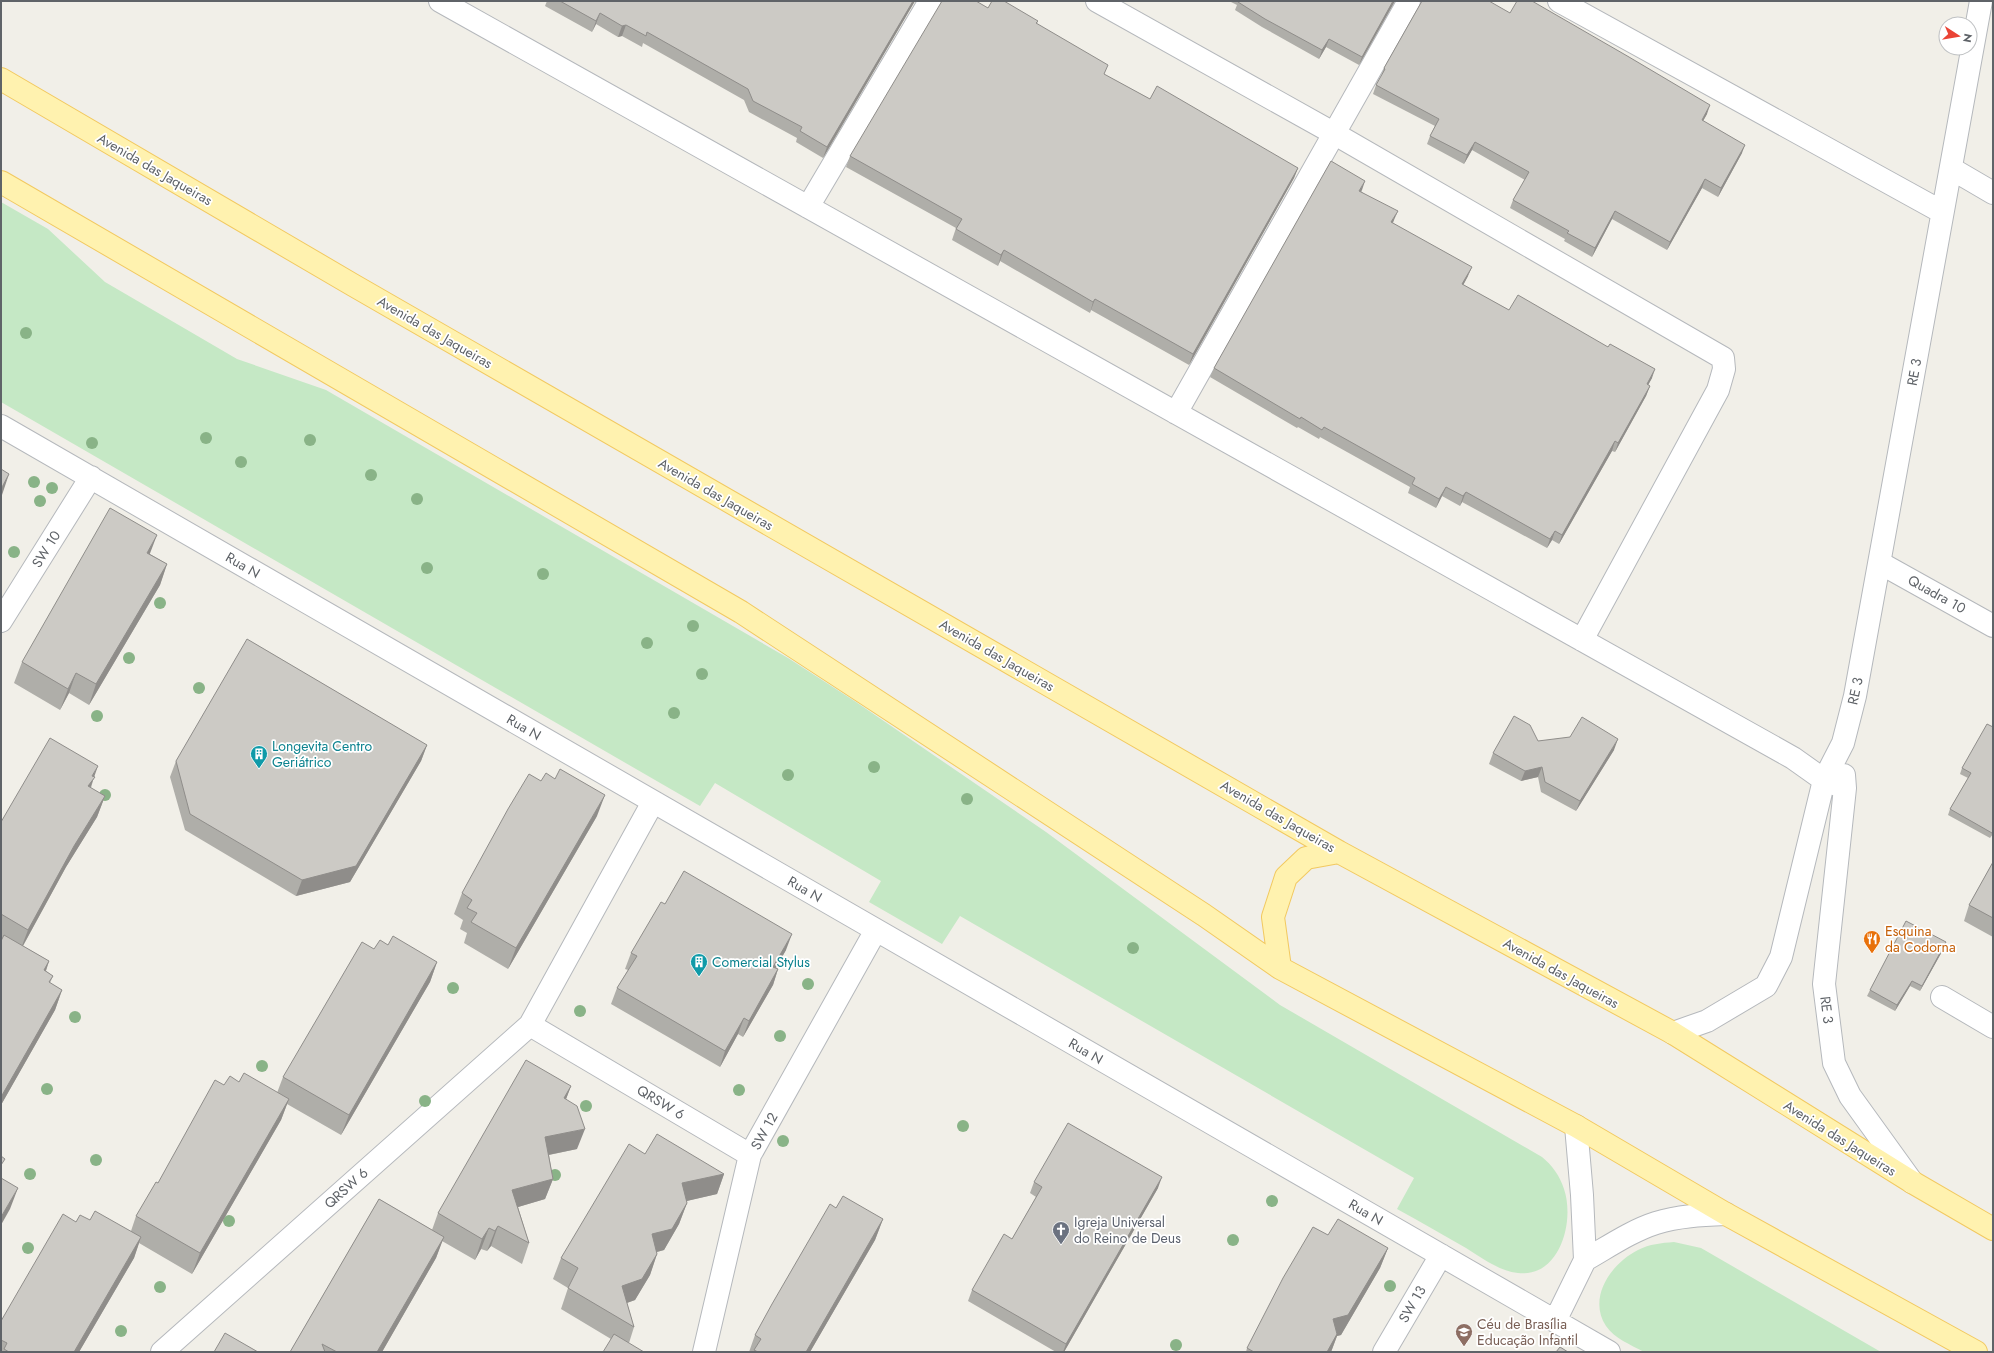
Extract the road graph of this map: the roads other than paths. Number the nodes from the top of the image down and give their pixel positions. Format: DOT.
graph roads {
  1 [pos="440,1"];
  2 [pos="930,1"];
  3 [pos="1097,1"];
  4 [pos="1409,1"];
  5 [pos="1559,1"];
  6 [pos="1981,1"];
  7 [pos="1,79"];
  8 [pos="1335,134"];
  9 [pos="1952,169"];
  10 [pos="1,182"];
  11 [pos="1993,194"];
  12 [pos="808,207"];
  13 [pos="1942,212"];
  14 [pos="1176,413"];
  15 [pos="1,426"];
  16 [pos="91,477"];
  17 [pos="1880,563"];
  18 [pos="1,621"];
  19 [pos="1993,626"];
  20 [pos="1582,640"];
  21 [pos="1843,743"];
  22 [pos="1824,780"];
  23 [pos="1845,788"];
  24 [pos="654,802"];
  25 [pos="1339,852"];
  26 [pos="876,930"];
  27 [pos="1280,968"];
  28 [pos="1942,997"];
  29 [pos="530,1025"];
  30 [pos="1993,1027"];
  31 [pos="1673,1034"];
  32 [pos="1576,1126"];
  33 [pos="750,1155"];
  34 [pos="1912,1182"];
  35 [pos="1726,1214"];
  36 [pos="1993,1229"];
  37 [pos="1441,1255"];
  38 [pos="1585,1260"];
  39 [pos="1555,1321"];
  40 [pos="162,1352"];
  41 [pos="704,1352"];
  42 [pos="1384,1352"];
  43 [pos="1609,1352"];
  44 [pos="1976,1352"];
  1 -- 12 [label="street"];
  2 -- 12 [label="street"];
  3 -- 8 [label="street"];
  4 -- 8 [label="street"];
  5 -- 13 [label="street"];
  6 -- 9 [label="street, RE 3"];
  7 -- 25 [label="main road, Avenida das Jaqueiras"];
  8 -- 14 [label="street"];
  8 -- 20 [label="street"];
  9 -- 11 [label="street"];
  9 -- 13 [label="street, RE 3"];
  10 -- 27 [label="main road"];
  12 -- 14 [label="street"];
  13 -- 17 [label="street, RE 3"];
  14 -- 20 [label="street"];
  15 -- 16 [label="street, Rua N"];
  16 -- 18 [label="street, SW 10"];
  16 -- 24 [label="street, Rua N"];
  17 -- 19 [label="street, Quadra 10"];
  17 -- 21 [label="street, RE 3"];
  20 -- 22 [label="street"];
  21 -- 22 [label="street, RE 3"];
  21 -- 23 [label="street, RE 3"];
  22 -- 23 [label="street"];
  22 -- 31 [label="street, RE 3"];
  23 -- 34 [label="street, RE 3"];
  24 -- 26 [label="street, Rua N"];
  24 -- 29 [label="street, QRSW 6"];
  25 -- 27 [label="main road"];
  25 -- 31 [label="main road, Avenida das Jaqueiras"];
  26 -- 33 [label="street, SW 12"];
  26 -- 37 [label="street, Rua N"];
  27 -- 32 [label="main road"];
  28 -- 30 [label="street"];
  29 -- 33 [label="street, QRSW 6"];
  29 -- 40 [label="street, QRSW 6"];
  31 -- 34 [label="main road, Avenida das Jaqueiras"];
  32 -- 35 [label="main road"];
  32 -- 38 [label="street"];
  33 -- 41 [label="street, SW 12"];
  34 -- 36 [label="main road, Avenida das Jaqueiras"];
  35 -- 38 [label="street"];
  35 -- 44 [label="main road"];
  37 -- 39 [label="street, Rua N"];
  37 -- 42 [label="street, SW 13"];
  38 -- 39 [label="street"];
  39 -- 43 [label="street, Rua N"];
}
